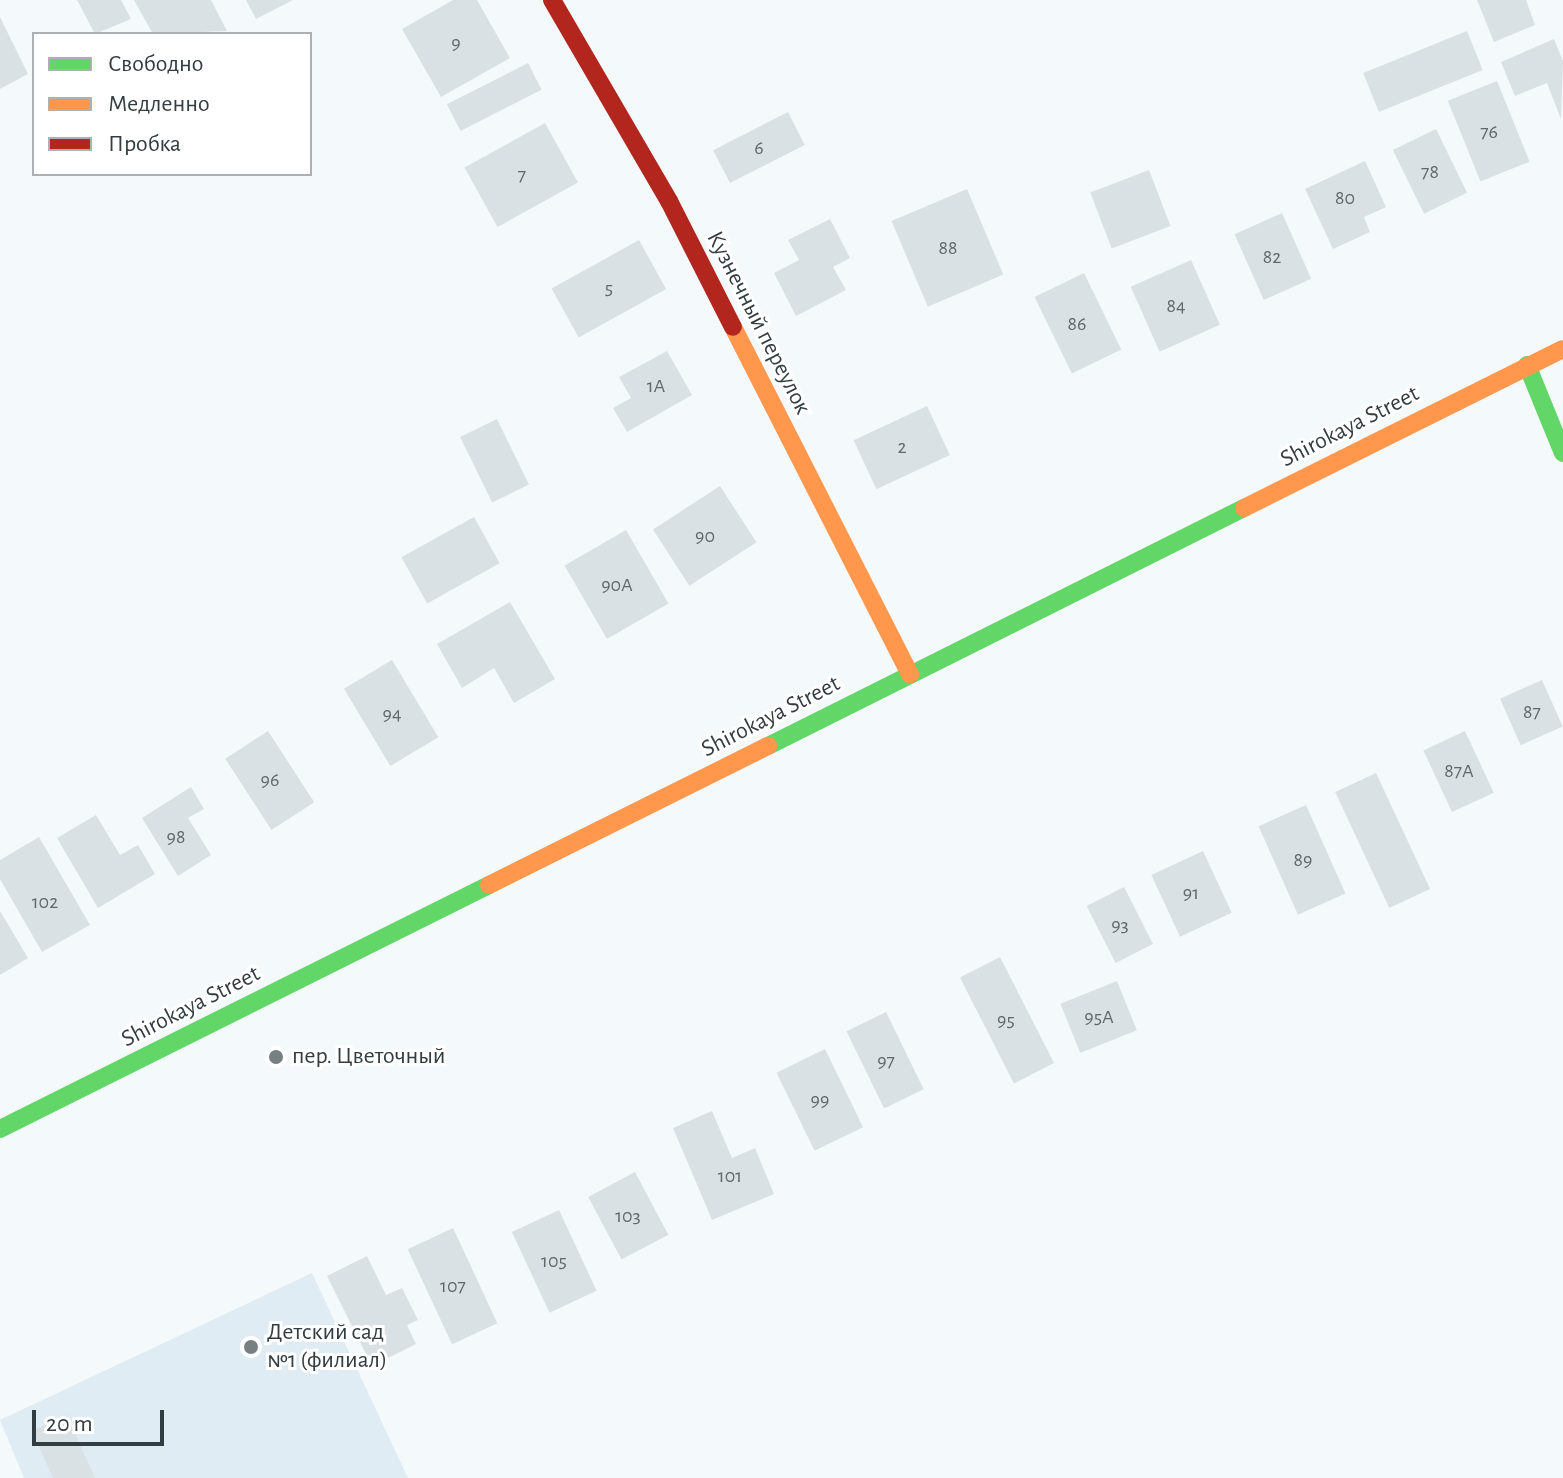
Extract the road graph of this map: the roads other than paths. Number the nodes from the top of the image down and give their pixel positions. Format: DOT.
graph roads {
  1 [pos="552,0"];
  2 [pos="1563,349"];
  3 [pos="1527,365"];
  4 [pos="1563,453"];
  5 [pos="910,674"];
  6 [pos="0,1129"];
  1 -- 5 [label="street, Кузнечный переулок"];
  2 -- 3 [label="street, Shirokaya Street"];
  3 -- 4 [label="street"];
  3 -- 5 [label="street, Shirokaya Street"];
  5 -- 6 [label="street, Shirokaya Street"];
}
